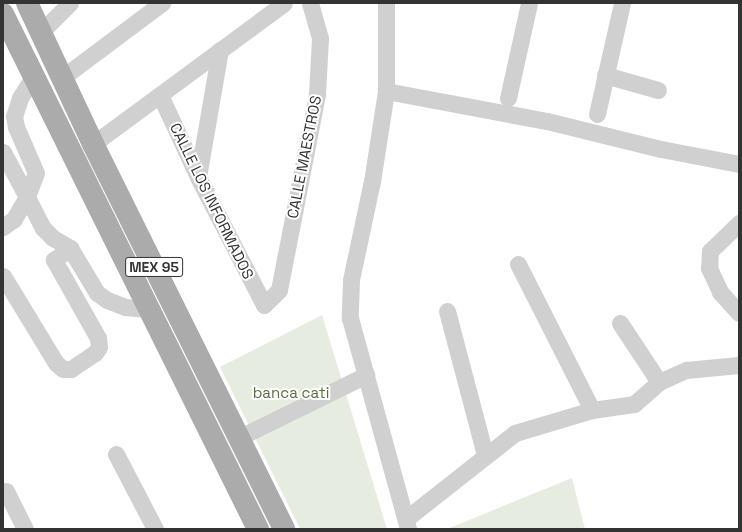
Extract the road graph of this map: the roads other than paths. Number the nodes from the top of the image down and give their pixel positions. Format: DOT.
graph roads {
  1 [pos="27,3"];
  2 [pos="70,3"];
  3 [pos="162,3"];
  4 [pos="284,3"];
  5 [pos="310,3"];
  6 [pos="388,3"];
  7 [pos="529,3"];
  8 [pos="622,3"];
  9 [pos="3,14"];
  10 [pos="41,32"];
  11 [pos="220,50"];
  12 [pos="605,75"];
  13 [pos="33,77"];
  14 [pos="63,77"];
  15 [pos="658,90"];
  16 [pos="386,92"];
  17 [pos="160,96"];
  18 [pos="508,98"];
  19 [pos="597,114"];
  20 [pos="93,144"];
  21 [pos="3,152"];
  22 [pos="739,164"];
  23 [pos="198,177"];
  24 [pos="27,197"];
  25 [pos="739,223"];
  26 [pos="3,227"];
  27 [pos="70,248"];
  28 [pos="518,264"];
  29 [pos="3,276"];
  30 [pos="264,305"];
  31 [pos="147,308"];
  32 [pos="447,311"];
  33 [pos="739,313"];
  34 [pos="620,323"];
  35 [pos="739,365"];
  36 [pos="366,375"];
  37 [pos="659,382"];
  38 [pos="592,410"];
  39 [pos="238,438"];
  40 [pos="116,454"];
  41 [pos="485,455"];
  42 [pos="6,491"];
  43 [pos="408,524"];
  44 [pos="26,529"];
  45 [pos="155,529"];
  46 [pos="258,529"];
  47 [pos="284,529"];
  1 -- 10 [label="main road, MEX 95"];
  2 -- 10 [label="street"];
  3 -- 14 [label="street"];
  4 -- 11 [label="street"];
  5 -- 30 [label="street, CALLE MAESTROS"];
  6 -- 16 [label="street"];
  7 -- 18 [label="street"];
  8 -- 12 [label="street"];
  9 -- 13 [label="main road, MEX 95"];
  10 -- 14 [label="main road, MEX 95"];
  11 -- 17 [label="street"];
  11 -- 23 [label="street"];
  12 -- 15 [label="street"];
  12 -- 19 [label="street"];
  13 -- 24 [label="street"];
  13 -- 31 [label="main road, MEX 95"];
  14 -- 20 [label="main road, MEX 95"];
  16 -- 22 [label="street"];
  16 -- 36 [label="street"];
  17 -- 20 [label="street"];
  17 -- 23 [label="street, CALLE LOS INFORMADOS"];
  20 -- 39 [label="main road, MEX 95"];
  21 -- 24 [label="street"];
  23 -- 30 [label="street, CALLE LOS INFORMADOS"];
  24 -- 26 [label="street"];
  24 -- 27 [label="street"];
  25 -- 33 [label="street"];
  27 -- 29 [label="street"];
  27 -- 31 [label="street"];
  28 -- 38 [label="street"];
  31 -- 46 [label="main road, MEX 95"];
  32 -- 41 [label="street"];
  34 -- 37 [label="street"];
  35 -- 37 [label="street"];
  36 -- 39 [label="street"];
  36 -- 43 [label="street"];
  37 -- 38 [label="street"];
  38 -- 41 [label="street"];
  39 -- 47 [label="main road, MEX 95"];
  40 -- 45 [label="street"];
  41 -- 43 [label="street"];
  42 -- 44 [label="street"];
}
